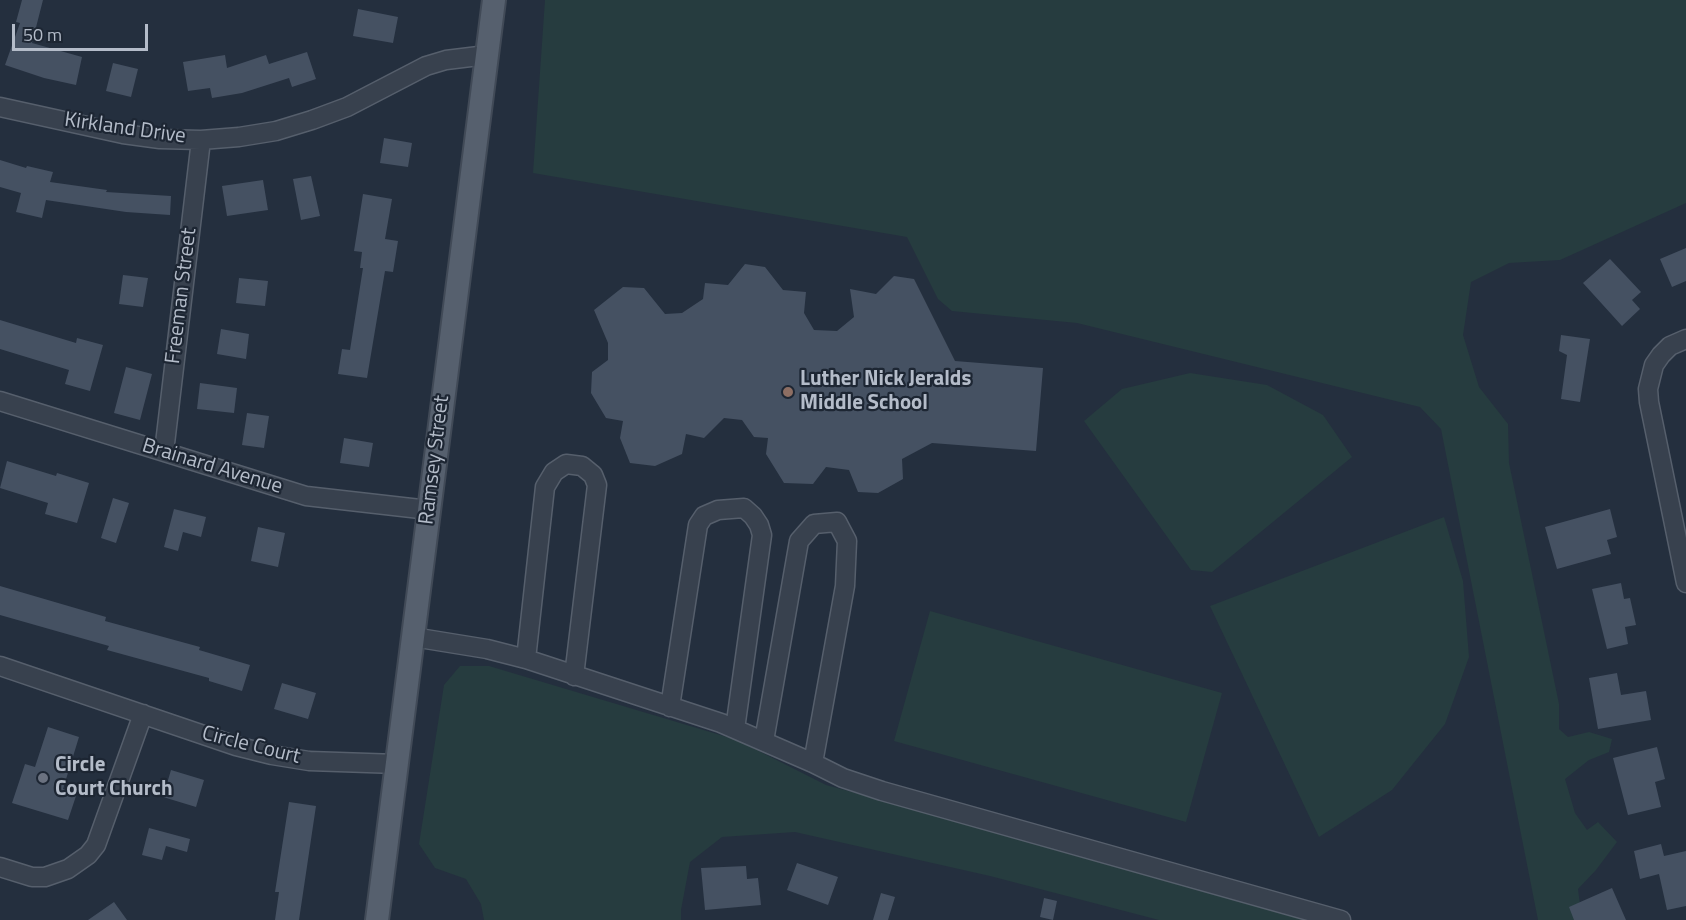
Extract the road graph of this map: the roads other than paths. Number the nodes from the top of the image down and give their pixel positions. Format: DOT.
graph roads {
  1 [pos="492,0"];
  2 [pos="487,55"];
  3 [pos="0,107"];
  4 [pos="201,140"];
  5 [pos="1686,339"];
  6 [pos="0,401"];
  7 [pos="164,452"];
  8 [pos="429,510"];
  9 [pos="1686,583"];
  10 [pos="413,637"];
  11 [pos="526,659"];
  12 [pos="0,666"];
  13 [pos="574,676"];
  14 [pos="670,707"];
  15 [pos="143,714"];
  16 [pos="735,729"];
  17 [pos="764,741"];
  18 [pos="813,763"];
  19 [pos="397,764"];
  20 [pos="0,867"];
  21 [pos="377,920"];
  22 [pos="1341,920"];
  1 -- 2 [label="main road, Ramsey Street"];
  2 -- 4 [label="street, Kirkland Drive"];
  2 -- 8 [label="main road, Ramsey Street"];
  3 -- 4 [label="street, Kirkland Drive"];
  4 -- 7 [label="street, Freeman Street"];
  5 -- 9 [label="street"];
  6 -- 7 [label="street, Brainard Avenue"];
  7 -- 8 [label="street, Brainard Avenue"];
  8 -- 10 [label="main road, Ramsey Street"];
  10 -- 11 [label="street"];
  10 -- 19 [label="main road, Ramsey Street"];
  11 -- 13 [label="street"];
  11 -- 13 [label="street"];
  12 -- 15 [label="street, Circle Court"];
  13 -- 14 [label="street"];
  14 -- 16 [label="street"];
  14 -- 16 [label="street"];
  15 -- 19 [label="street, Circle Court"];
  15 -- 20 [label="street"];
  16 -- 17 [label="street"];
  17 -- 18 [label="street"];
  17 -- 18 [label="street"];
  18 -- 22 [label="street"];
  19 -- 21 [label="main road, Ramsey Street"];
}
